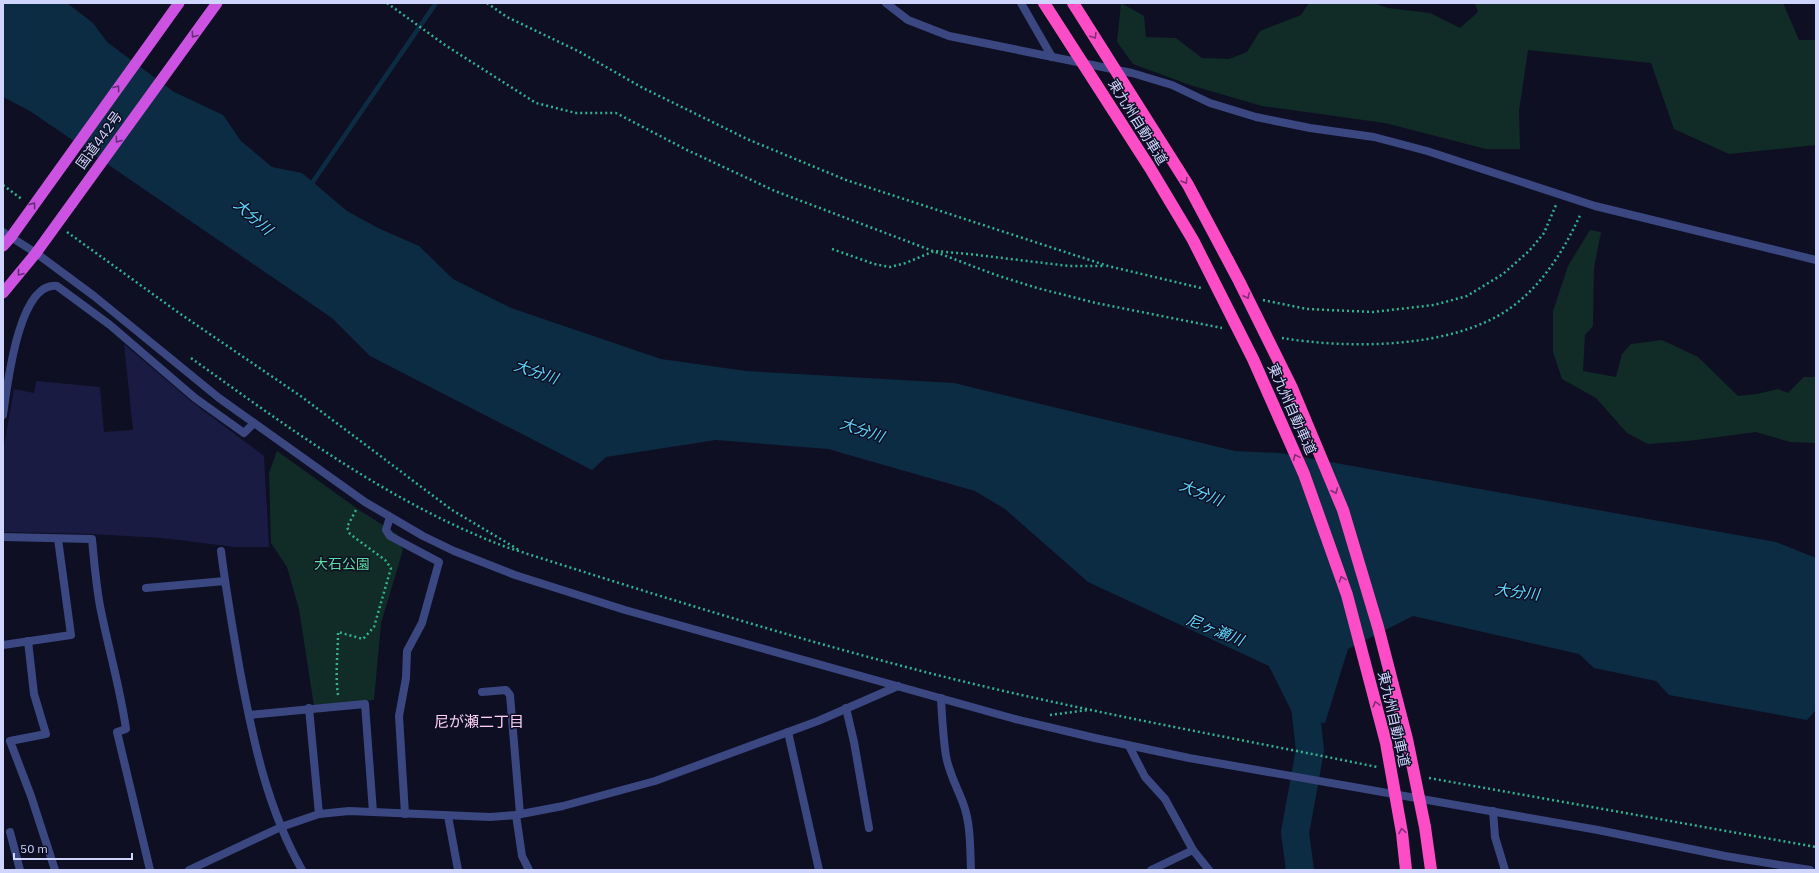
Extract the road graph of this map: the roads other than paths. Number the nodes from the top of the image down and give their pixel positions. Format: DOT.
graph roads {
  1 [pos="179,3"];
  2 [pos="217,3"];
  3 [pos="886,3"];
  4 [pos="1021,3"];
  5 [pos="1044,3"];
  6 [pos="1073,3"];
  7 [pos="1052,57"];
  8 [pos="7,235"];
  9 [pos="3,246"];
  10 [pos="36,252"];
  11 [pos="1816,260"];
  12 [pos="3,293"];
  13 [pos="3,414"];
  14 [pos="254,423"];
  15 [pos="390,517"];
  16 [pos="3,537"];
  17 [pos="58,539"];
  18 [pos="221,551"];
  19 [pos="224,581"];
  20 [pos="146,588"];
  21 [pos="28,641"];
  22 [pos="3,645"];
  23 [pos="898,686"];
  24 [pos="482,692"];
  25 [pos="941,698"];
  26 [pos="309,708"];
  27 [pos="846,708"];
  28 [pos="249,715"];
  29 [pos="788,732"];
  30 [pos="7,742"];
  31 [pos="1129,746"];
  32 [pos="1493,811"];
  33 [pos="373,812"];
  34 [pos="319,814"];
  35 [pos="405,814"];
  36 [pos="518,815"];
  37 [pos="448,816"];
  38 [pos="281,827"];
  39 [pos="869,828"];
  40 [pos="10,832"];
  41 [pos="1194,850"];
  42 [pos="20,870"];
  43 [pos="55,870"];
  44 [pos="150,870"];
  45 [pos="189,870"];
  46 [pos="302,870"];
  47 [pos="458,870"];
  48 [pos="529,870"];
  49 [pos="819,870"];
  50 [pos="971,870"];
  51 [pos="1154,870"];
  52 [pos="1209,870"];
  53 [pos="1406,870"];
  54 [pos="1431,870"];
  55 [pos="1505,870"];
  56 [pos="1810,870"];
  8 -- 1 [label="highway, 国道442号, one-way, bridge"];
  2 -- 10 [label="highway, 国道442号, one-way, bridge"];
  3 -- 7 [label="street"];
  4 -- 7 [label="street"];
  53 -- 5 [label="highway, 東九州自動車道, one-way, bridge"];
  6 -- 54 [label="highway, 東九州自動車道, one-way, bridge"];
  7 -- 11 [label="street"];
  8 -- 9 [label="highway, 国道442号"];
  8 -- 10 [label="street"];
  10 -- 12 [label="highway, 国道442号, one-way"];
  10 -- 14 [label="street"];
  13 -- 14 [label="street"];
  14 -- 15 [label="street"];
  15 -- 23 [label="street"];
  15 -- 35 [label="street"];
  16 -- 17 [label="street"];
  17 -- 21 [label="street"];
  17 -- 44 [label="street"];
  18 -- 19 [label="street"];
  19 -- 20 [label="street"];
  19 -- 28 [label="street"];
  21 -- 22 [label="street"];
  21 -- 30 [label="street"];
  23 -- 25 [label="street"];
  23 -- 27 [label="street"];
  24 -- 36 [label="street"];
  25 -- 31 [label="street"];
  25 -- 50 [label="street"];
  26 -- 28 [label="street"];
  26 -- 33 [label="street"];
  26 -- 34 [label="street"];
  27 -- 29 [label="street"];
  27 -- 39 [label="street"];
  28 -- 38 [label="street"];
  29 -- 36 [label="street"];
  29 -- 49 [label="street"];
  30 -- 43 [label="street"];
  31 -- 32 [label="street"];
  31 -- 41 [label="street"];
  32 -- 55 [label="street"];
  32 -- 56 [label="street"];
  33 -- 34 [label="street"];
  33 -- 35 [label="street"];
  34 -- 38 [label="street"];
  35 -- 37 [label="street"];
  36 -- 37 [label="street"];
  36 -- 48 [label="street"];
  37 -- 47 [label="street"];
  38 -- 45 [label="street"];
  38 -- 46 [label="street"];
  40 -- 42 [label="street"];
  41 -- 51 [label="street"];
  41 -- 52 [label="street"];
}
